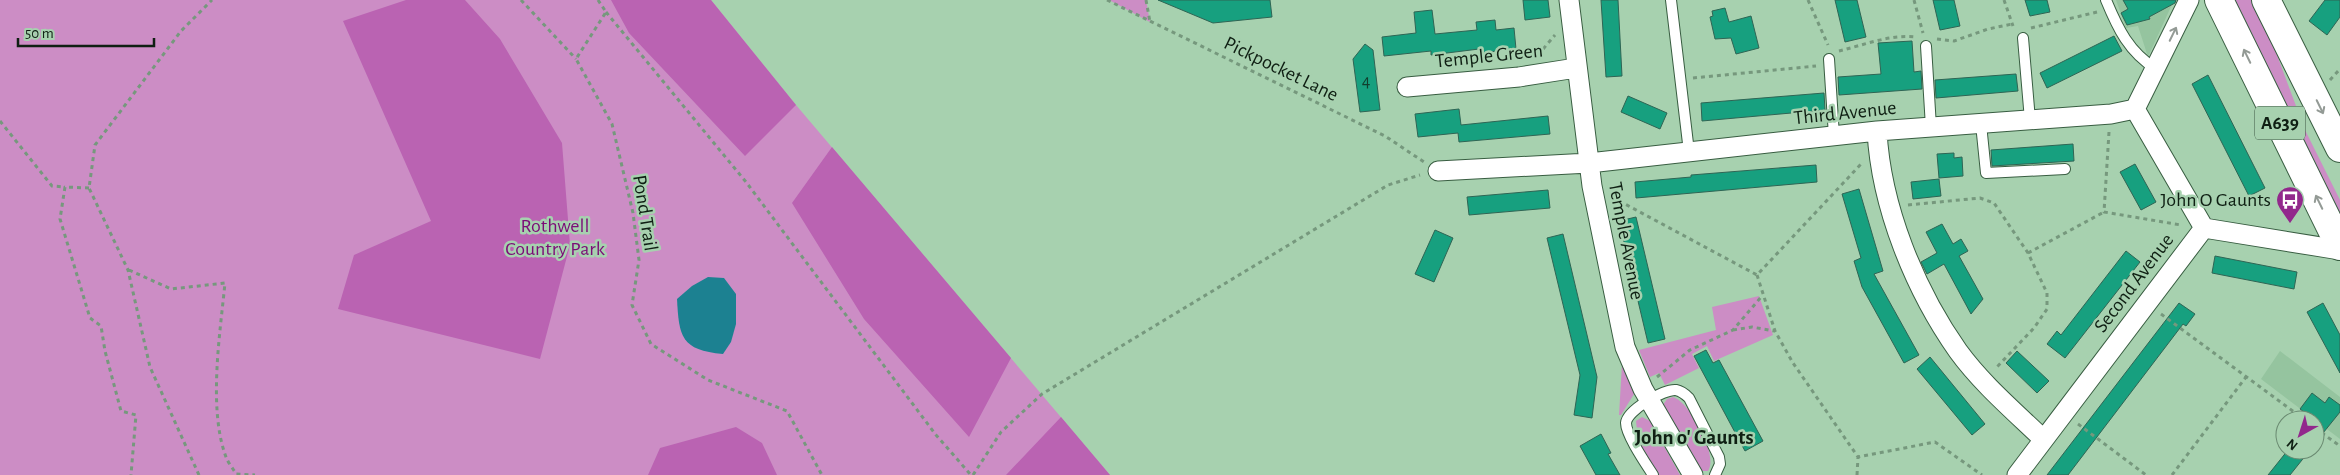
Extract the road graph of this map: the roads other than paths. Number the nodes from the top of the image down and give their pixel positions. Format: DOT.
graph roads {
  1 [pos="1672,0"];
  2 [pos="2189,0"];
  3 [pos="2219,0"];
  4 [pos="2266,0"];
  5 [pos="2108,4"];
  6 [pos="1570,8"];
  7 [pos="2023,34"];
  8 [pos="1925,42"];
  9 [pos="1829,62"];
  10 [pos="1576,68"];
  11 [pos="2156,69"];
  12 [pos="1407,87"];
  13 [pos="2135,109"];
  14 [pos="2030,120"];
  15 [pos="1981,124"];
  16 [pos="1931,128"];
  17 [pos="1834,136"];
  18 [pos="1878,139"];
  19 [pos="2340,148"];
  20 [pos="1689,152"];
  21 [pos="1589,163"];
  22 [pos="2064,169"];
  23 [pos="1438,171"];
  24 [pos="2204,228"];
  25 [pos="2340,248"];
  26 [pos="1646,395"];
  27 [pos="2043,439"];
  28 [pos="1653,475"];
  29 [pos="1693,475"];
  30 [pos="1715,475"];
  31 [pos="2017,475"];
  1 -- 20 [label="lane"];
  11 -- 2 [label="street, one-way"];
  25 -- 3 [label="main road, A639, one-way"];
  4 -- 19 [label="main road, A639, one-way"];
  5 -- 11 [label="lane"];
  6 -- 10 [label="street, Temple Avenue"];
  7 -- 14 [label="lane"];
  8 -- 16 [label="lane"];
  9 -- 17 [label="lane"];
  10 -- 12 [label="street, Temple Green"];
  10 -- 21 [label="street, Temple Avenue"];
  11 -- 13 [label="street"];
  13 -- 14 [label="street, Third Avenue"];
  13 -- 24 [label="street"];
  14 -- 15 [label="street, Third Avenue"];
  15 -- 16 [label="street, Third Avenue"];
  15 -- 22 [label="lane"];
  16 -- 18 [label="street, Third Avenue"];
  17 -- 18 [label="street, Third Avenue"];
  17 -- 20 [label="street, Third Avenue"];
  18 -- 27 [label="street"];
  20 -- 21 [label="street, Third Avenue"];
  21 -- 23 [label="street, Third Avenue"];
  21 -- 26 [label="street, Temple Avenue"];
  24 -- 25 [label="street, Second Avenue"];
  24 -- 27 [label="street, Second Avenue"];
  26 -- 28 [label="lane"];
  26 -- 29 [label="street, Temple Avenue"];
  26 -- 30 [label="lane"];
  27 -- 31 [label="street, Second Avenue"];
}
